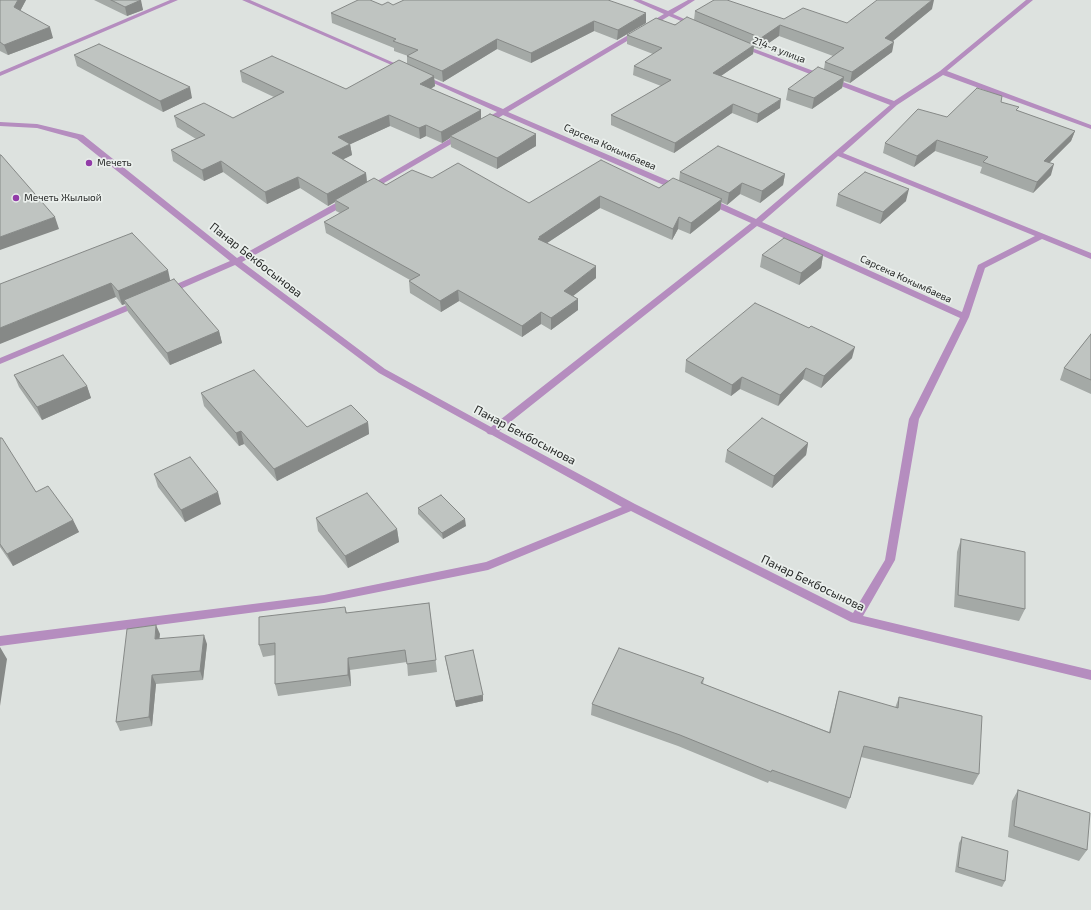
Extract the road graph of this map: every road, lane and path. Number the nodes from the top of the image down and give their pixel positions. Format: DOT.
graph roads {
  1 [pos="175,0"];
  2 [pos="245,0"];
  3 [pos="636,0"];
  4 [pos="692,0"];
  5 [pos="1030,0"];
  6 [pos="670,14"];
  7 [pos="705,30"];
  8 [pos="733,42"];
  9 [pos="942,72"];
  10 [pos="0,74"];
  11 [pos="895,104"];
  12 [pos="505,112"];
  13 [pos="0,124"];
  14 [pos="1091,127"];
  15 [pos="837,153"];
  16 [pos="685,191"];
  17 [pos="699,197"];
  18 [pos="757,222"];
  19 [pos="1042,236"];
  20 [pos="1091,256"];
  21 [pos="236,262"];
  22 [pos="965,318"];
  23 [pos="0,361"];
  24 [pos="491,432"];
  25 [pos="631,507"];
  26 [pos="854,619"];
  27 [pos="0,641"];
  28 [pos="1091,675"];
  1 -- 10 [label="street"];
  2 -- 12 [label="street, Сарсека Кокымбаева"];
  3 -- 6 [label="street"];
  4 -- 6 [label="street"];
  5 -- 9 [label="street"];
  6 -- 7 [label="street"];
  6 -- 12 [label="street"];
  8 -- 11 [label="street, 214-я улица"];
  9 -- 11 [label="street"];
  9 -- 14 [label="street"];
  11 -- 15 [label="street"];
  12 -- 16 [label="street, Сарсека Кокымбаева"];
  12 -- 21 [label="street"];
  13 -- 21 [label="street, Панар Бекбосынова"];
  15 -- 18 [label="street"];
  15 -- 19 [label="street"];
  17 -- 18 [label="street, Сарсека Кокымбаева"];
  18 -- 22 [label="street, Сарсека Кокымбаева"];
  18 -- 24 [label="street"];
  19 -- 20 [label="street"];
  19 -- 22 [label="street"];
  21 -- 23 [label="street"];
  21 -- 24 [label="street, Панар Бекбосынова"];
  22 -- 26 [label="street"];
  24 -- 25 [label="street, Панар Бекбосынова"];
  25 -- 26 [label="street, Панар Бекбосынова"];
  25 -- 27 [label="street"];
  26 -- 28 [label="street, Панар Бекбосынова"];
}
